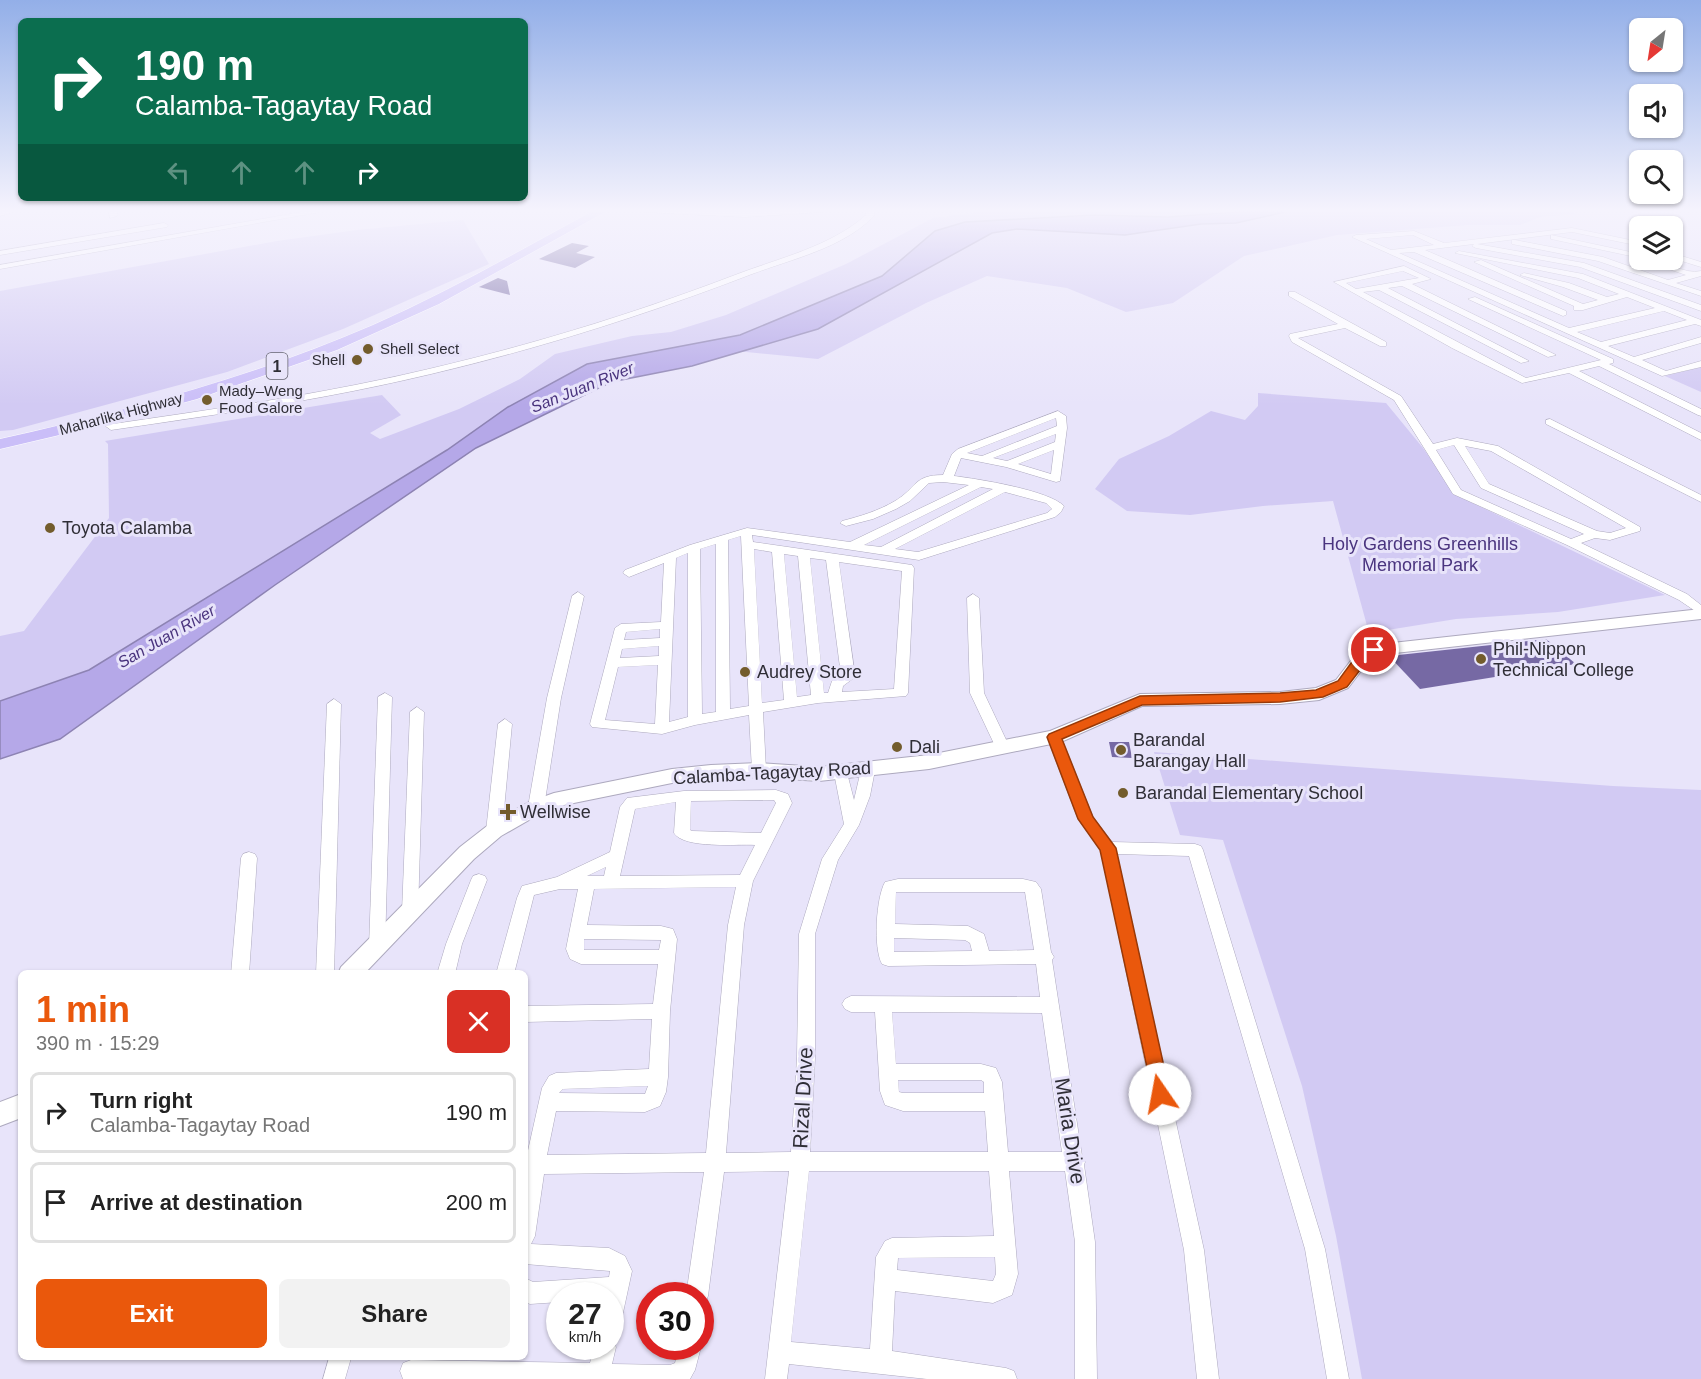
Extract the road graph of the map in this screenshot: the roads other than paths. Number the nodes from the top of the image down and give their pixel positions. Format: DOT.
graph roads {
  1 [pos="481,276"];
  2 [pos="738,276"];
  3 [pos="1365,276"];
  4 [pos="1422,276"];
  5 [pos="1445,276"];
  6 [pos="1478,276"];
  7 [pos="1509,276"];
  8 [pos="1526,276"];
  9 [pos="1581,276"];
  10 [pos="1614,276"];
  11 [pos="1656,276"];
  12 [pos="1658,276"];
  13 [pos="1693,276"];
  14 [pos="1426,278"];
  15 [pos="1671,281"];
  16 [pos="1402,283"];
  17 [pos="1382,288"];
  18 [pos="1648,288"];
  19 [pos="1356,291"];
  20 [pos="1701,292"];
  21 [pos="1292,294"];
  22 [pos="1626,294"];
  23 [pos="1606,300"];
  24 [pos="1583,307"];
  25 [pos="1701,308"];
  26 [pos="1663,309"];
  27 [pos="1563,313"];
  28 [pos="1540,319"];
  29 [pos="1698,322"];
  30 [pos="1346,324"];
  31 [pos="1569,331"];
  32 [pos="1701,340"];
  33 [pos="1383,344"];
  34 [pos="1600,345"];
  35 [pos="1579,348"];
  36 [pos="1551,355"];
  37 [pos="1634,360"];
  38 [pos="1524,361"];
  39 [pos="1600,363"];
  40 [pos="1701,364"];
  41 [pos="1497,367"];
  42 [pos="1569,370"];
  43 [pos="1701,413"];
  44 [pos="102,420"];
  45 [pos="1550,422"];
  46 [pos="1062,428"];
  47 [pos="1701,437"];
  48 [pos="1457,441"];
  49 [pos="0,444"];
  50 [pos="1060,444"];
  51 [pos="1430,448"];
  52 [pos="957,454"];
  53 [pos="985,459"];
  54 [pos="1058,459"];
  55 [pos="1008,464"];
  56 [pos="1029,471"];
  57 [pos="947,479"];
  58 [pos="1056,479"];
  59 [pos="980,484"];
  60 [pos="1004,488"];
  61 [pos="1701,499"];
  62 [pos="1050,501"];
  63 [pos="846,523"];
  64 [pos="1594,534"];
  65 [pos="722,538"];
  66 [pos="747,538"];
  67 [pos="1571,543"];
  68 [pos="852,546"];
  69 [pos="694,547"];
  70 [pos="778,549"];
  71 [pos="882,551"];
  72 [pos="804,553"];
  73 [pos="670,557"];
  74 [pos="832,557"];
  75 [pos="629,573"];
  76 [pos="578,596"];
  77 [pos="973,598"];
  78 [pos="1701,613"];
  79 [pos="667,625"];
  80 [pos="666,642"];
  81 [pos="616,645"];
  82 [pos="665,660"];
  83 [pos="612,663"];
  84 [pos="385,697"];
  85 [pos="834,697"];
  86 [pos="818,698"];
  87 [pos="791,703"];
  88 [pos="334,704"];
  89 [pos="755,710"];
  90 [pos="417,712"];
  91 [pos="723,714"];
  92 [pos="695,720"];
  93 [pos="505,724"];
  94 [pos="662,729"];
  95 [pos="1054,737"];
  96 [pos="1003,748"];
  97 [pos="759,770"];
  98 [pos="868,770"];
  99 [pos="841,773"];
  100 [pos="684,796"];
  101 [pos="536,807"];
  102 [pos="851,825"];
  103 [pos="494,831"];
  104 [pos="765,839"];
  105 [pos="1108,848"];
  106 [pos="615,856"];
  107 [pos="249,858"];
  108 [pos="479,880"];
  109 [pos="745,881"];
  110 [pos="560,883"];
  111 [pos="610,883"];
  112 [pos="587,884"];
  113 [pos="410,912"];
  114 [pos="885,931"];
  115 [pos="577,932"];
  116 [pos="377,947"];
  117 [pos="668,957"];
  118 [pos="1045,957"];
  119 [pos="982,958"];
  120 [pos="240,970"];
  121 [pos="325,970"];
  122 [pos="353,970"];
  123 [pos="447,970"];
  124 [pos="506,970"];
  125 [pos="851,1004"];
  126 [pos="883,1005"];
  127 [pos="1050,1005"];
  128 [pos="661,1011"];
  129 [pos="528,1014"];
  130 [pos="888,1072"];
  131 [pos="994,1102"];
  132 [pos="18,1107"];
  133 [pos="0,1114"];
  134 [pos="800,1161"];
  135 [pos="999,1161"];
  136 [pos="1075,1162"];
  137 [pos="715,1163"];
  138 [pos="530,1165"];
  139 [pos="528,1193"];
  140 [pos="1004,1246"];
  141 [pos="528,1254"];
  142 [pos="887,1279"];
  143 [pos="619,1282"];
  144 [pos="699,1282"];
  145 [pos="528,1292"];
  146 [pos="546,1292"];
  147 [pos="780,1352"];
  148 [pos="339,1360"];
  149 [pos="602,1360"];
  150 [pos="687,1360"];
  151 [pos="880,1361"];
  152 [pos="412,1369"];
  153 [pos="599,1373"];
  154 [pos="503,1377"];
  155 [pos="334,1379"];
  156 [pos="776,1379"];
  157 [pos="1001,1379"];
  158 [pos="1086,1379"];
  159 [pos="1208,1379"];
  160 [pos="1338,1379"];
  1 -- 44 [label="highway, Maharlika Highway / 1"];
  2 -- 44 [label="street"];
  3 -- 19 [label="street"];
  4 -- 14 [label="street"];
  5 -- 28 [label="street"];
  6 -- 27 [label="street"];
  7 -- 24 [label="street"];
  8 -- 23 [label="street"];
  9 -- 22 [label="street"];
  10 -- 18 [label="street"];
  11 -- 15 [label="street"];
  12 -- 15 [label="street"];
  13 -- 15 [label="street"];
  14 -- 16 [label="street"];
  14 -- 35 [label="street"];
  15 -- 18 [label="street"];
  15 -- 20 [label="street"];
  16 -- 17 [label="street"];
  16 -- 36 [label="street"];
  17 -- 19 [label="street"];
  17 -- 38 [label="street"];
  18 -- 22 [label="street"];
  18 -- 25 [label="street"];
  19 -- 41 [label="street"];
  21 -- 30 [label="street"];
  22 -- 23 [label="street"];
  22 -- 26 [label="street"];
  23 -- 24 [label="street"];
  24 -- 27 [label="street"];
  26 -- 29 [label="street"];
  26 -- 31 [label="street"];
  27 -- 28 [label="street"];
  28 -- 31 [label="street"];
  29 -- 34 [label="street"];
  30 -- 33 [label="street"];
  30 -- 51 [label="street"];
  31 -- 34 [label="street"];
  32 -- 37 [label="street"];
  34 -- 37 [label="street"];
  35 -- 36 [label="street"];
  35 -- 39 [label="street"];
  36 -- 38 [label="street"];
  37 -- 40 [label="street"];
  38 -- 41 [label="street"];
  39 -- 42 [label="street"];
  39 -- 43 [label="street"];
  41 -- 42 [label="street"];
  42 -- 47 [label="street"];
  44 -- 49 [label="highway, Maharlika Highway / 1"];
  45 -- 61 [label="street"];
  46 -- 50 [label="street"];
  46 -- 52 [label="street"];
  46 -- 53 [label="street"];
  48 -- 51 [label="street"];
  48 -- 64 [label="street"];
  48 -- 64 [label="street"];
  50 -- 54 [label="street"];
  50 -- 55 [label="street"];
  51 -- 67 [label="street"];
  52 -- 53 [label="street"];
  52 -- 57 [label="street"];
  53 -- 55 [label="street"];
  54 -- 56 [label="street"];
  54 -- 58 [label="street"];
  55 -- 56 [label="street"];
  56 -- 58 [label="street"];
  57 -- 59 [label="street"];
  57 -- 63 [label="street"];
  58 -- 62 [label="street"];
  59 -- 60 [label="street"];
  59 -- 68 [label="street"];
  60 -- 62 [label="street"];
  60 -- 71 [label="street"];
  62 -- 71 [label="street"];
  64 -- 67 [label="street"];
  65 -- 66 [label="street"];
  65 -- 69 [label="street"];
  65 -- 91 [label="street"];
  66 -- 68 [label="street"];
  66 -- 70 [label="street"];
  66 -- 89 [label="street"];
  67 -- 78 [label="street"];
  68 -- 71 [label="street"];
  69 -- 73 [label="street"];
  69 -- 92 [label="street"];
  70 -- 72 [label="street"];
  70 -- 87 [label="street"];
  72 -- 74 [label="street"];
  72 -- 86 [label="street"];
  73 -- 75 [label="street"];
  73 -- 79 [label="street"];
  74 -- 85 [label="street"];
  74 -- 85 [label="street"];
  76 -- 101 [label="street"];
  77 -- 96 [label="street"];
  78 -- 95 [label="main road, Calamba-Tagaytay Road"];
  79 -- 80 [label="street"];
  79 -- 81 [label="street"];
  80 -- 81 [label="street"];
  80 -- 82 [label="street"];
  81 -- 83 [label="street"];
  82 -- 83 [label="street"];
  82 -- 94 [label="street"];
  83 -- 94 [label="street"];
  84 -- 116 [label="street"];
  85 -- 86 [label="street"];
  86 -- 87 [label="street"];
  87 -- 89 [label="street"];
  88 -- 121 [label="street"];
  89 -- 91 [label="street"];
  89 -- 97 [label="street"];
  90 -- 113 [label="street"];
  91 -- 92 [label="street"];
  92 -- 94 [label="street"];
  93 -- 103 [label="street"];
  95 -- 96 [label="main road, Calamba-Tagaytay Road"];
  95 -- 105 [label="street"];
  96 -- 98 [label="main road, Calamba-Tagaytay Road"];
  97 -- 99 [label="main road, Calamba-Tagaytay Road"];
  97 -- 101 [label="main road, Calamba-Tagaytay Road"];
  98 -- 99 [label="main road, Calamba-Tagaytay Road"];
  98 -- 102 [label="street, Rizal Drive"];
  99 -- 102 [label="street"];
  100 -- 104 [label="street"];
  100 -- 104 [label="street"];
  100 -- 106 [label="street"];
  101 -- 103 [label="main road, Calamba-Tagaytay Road"];
  102 -- 134 [label="street, Rizal Drive"];
  103 -- 113 [label="main road, Calamba-Tagaytay Road"];
  104 -- 109 [label="street"];
  105 -- 159 [label="street"];
  105 -- 160 [label="street"];
  106 -- 110 [label="street"];
  106 -- 111 [label="street"];
  107 -- 120 [label="street"];
  108 -- 123 [label="street"];
  109 -- 111 [label="street"];
  109 -- 137 [label="street"];
  110 -- 112 [label="street"];
  110 -- 124 [label="street"];
  111 -- 112 [label="street"];
  112 -- 115 [label="street"];
  113 -- 116 [label="main road, Calamba-Tagaytay Road"];
  114 -- 118 [label="street, Maria Drive"];
  114 -- 119 [label="street"];
  114 -- 119 [label="street"];
  115 -- 117 [label="street"];
  115 -- 117 [label="street"];
  116 -- 122 [label="main road, Calamba-Tagaytay Road"];
  117 -- 128 [label="street"];
  118 -- 119 [label="street"];
  118 -- 127 [label="street, Maria Drive"];
  125 -- 126 [label="street"];
  126 -- 127 [label="street"];
  126 -- 130 [label="street"];
  127 -- 136 [label="street, Maria Drive"];
  128 -- 129 [label="street"];
  128 -- 138 [label="street"];
  130 -- 131 [label="street"];
  130 -- 131 [label="street"];
  131 -- 135 [label="street"];
  132 -- 133 [label="main road"];
  134 -- 135 [label="street"];
  134 -- 137 [label="street"];
  134 -- 147 [label="street, Rizal Drive"];
  135 -- 136 [label="street"];
  135 -- 140 [label="street"];
  136 -- 158 [label="street, Maria Drive"];
  137 -- 138 [label="street"];
  137 -- 144 [label="street"];
  138 -- 139 [label="street"];
  140 -- 142 [label="street"];
  140 -- 142 [label="street"];
  141 -- 143 [label="street"];
  142 -- 151 [label="street"];
  145 -- 146 [label="street"];
  147 -- 151 [label="street"];
  147 -- 156 [label="street, Rizal Drive"];
  148 -- 155 [label="street"];
  149 -- 153 [label="street"];
  150 -- 153 [label="street"];
  151 -- 157 [label="street"];
  152 -- 154 [label="street"];
  153 -- 154 [label="street"];
}
